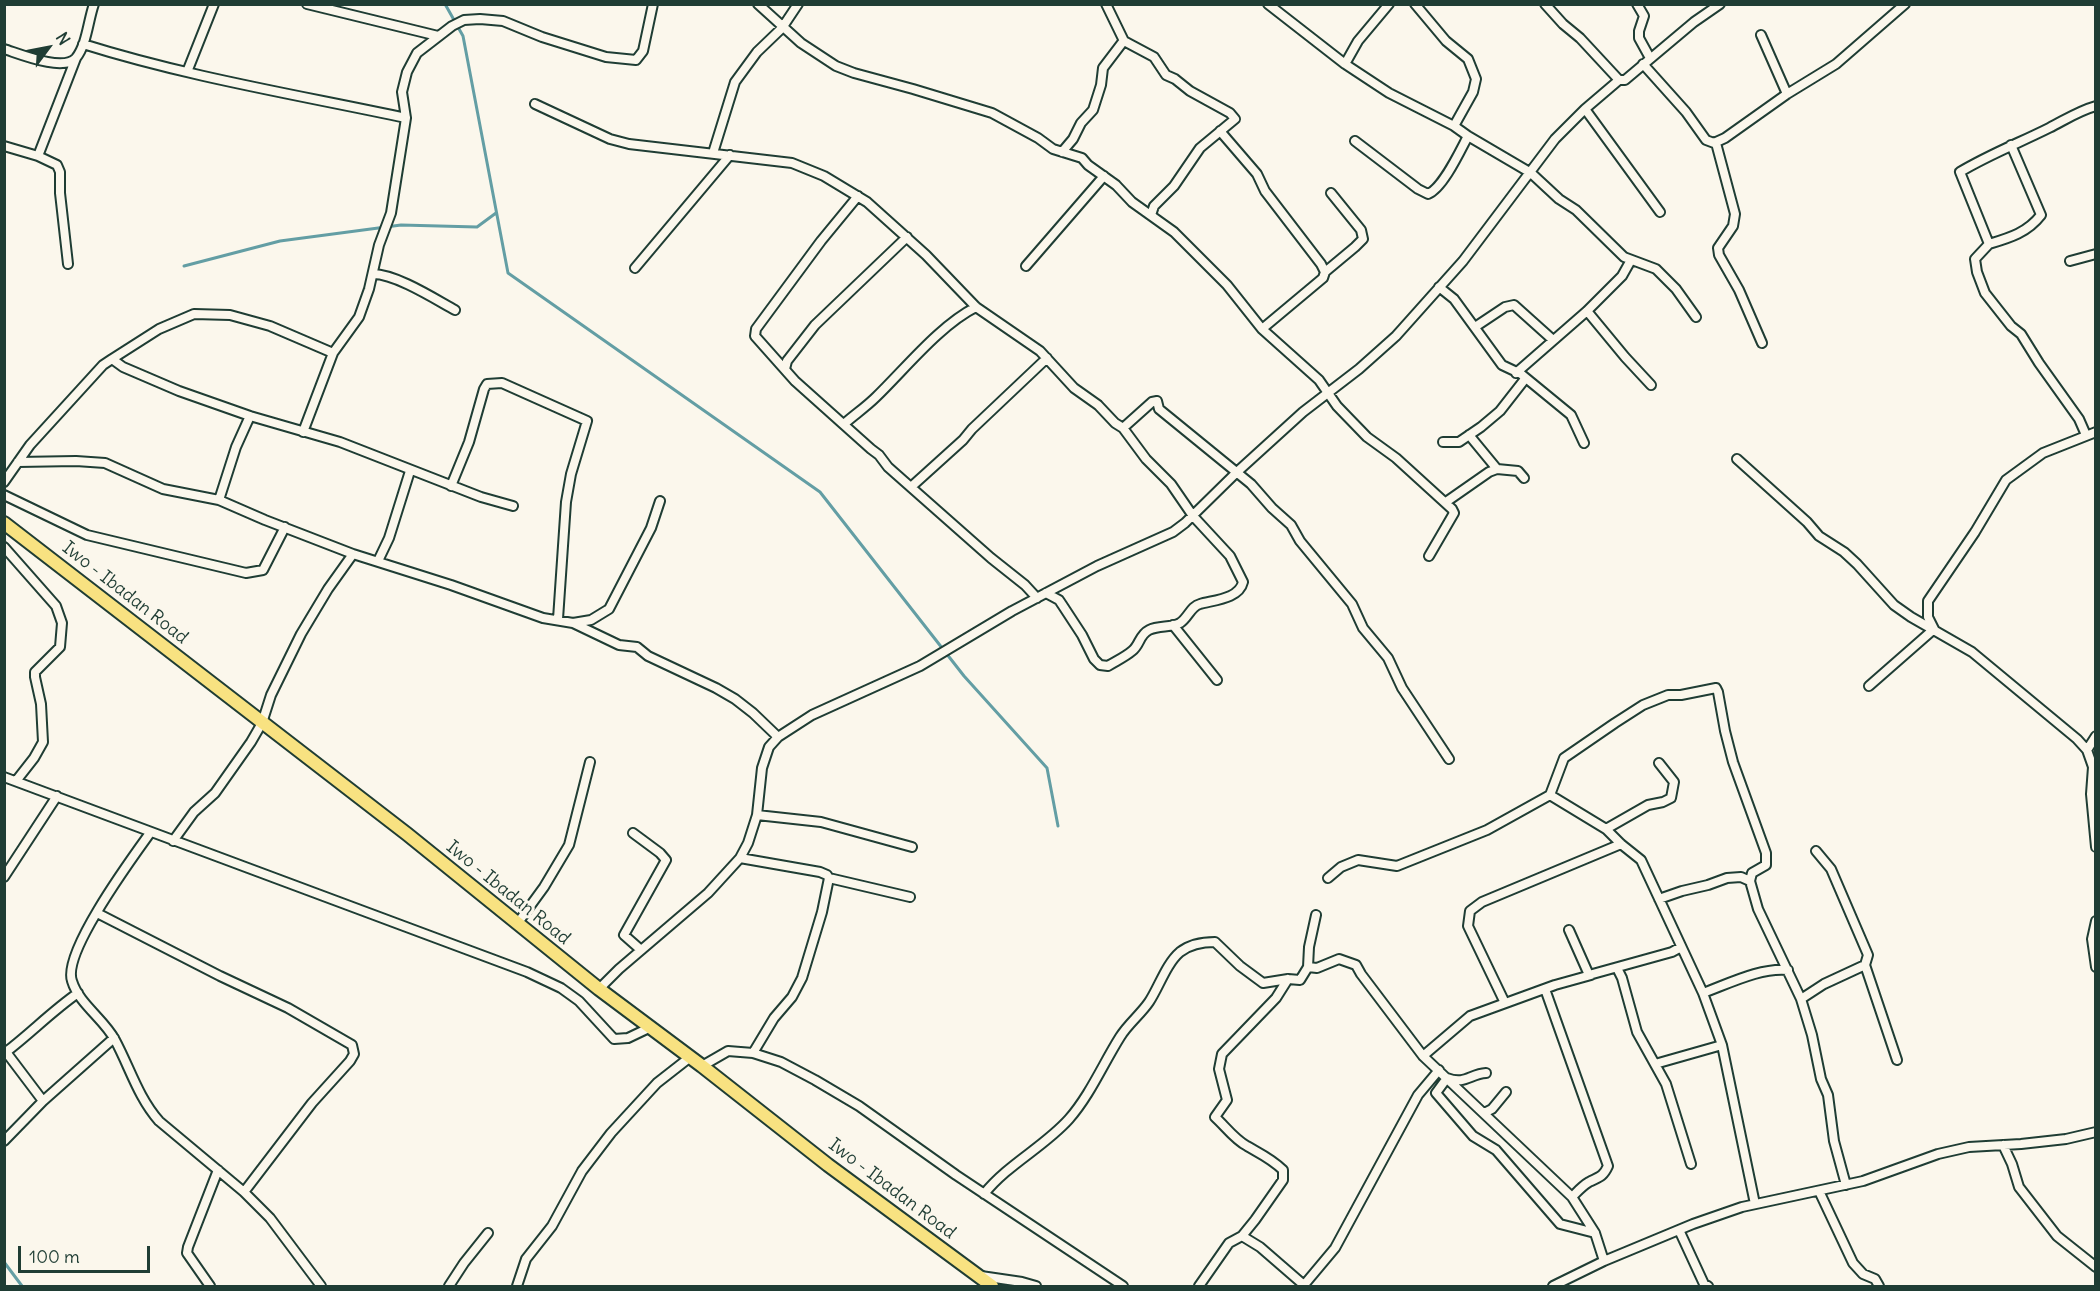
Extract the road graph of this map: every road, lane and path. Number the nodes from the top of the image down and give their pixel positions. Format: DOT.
graph roads {
  1 [pos="94,4"];
  2 [pos="214,4"];
  3 [pos="307,4"];
  4 [pos="653,4"];
  5 [pos="758,4"];
  6 [pos="798,4"];
  7 [pos="1106,4"];
  8 [pos="1268,4"];
  9 [pos="1389,4"];
  10 [pos="1415,4"];
  11 [pos="1545,4"];
  12 [pos="1637,4"];
  13 [pos="1720,4"];
  14 [pos="1905,4"];
  15 [pos="782,28"];
  16 [pos="1761,35"];
  17 [pos="438,36"];
  18 [pos="1124,41"];
  19 [pos="83,44"];
  20 [pos="4,49"];
  21 [pos="76,58"];
  22 [pos="1650,58"];
  23 [pos="1345,64"];
  24 [pos="1643,64"];
  25 [pos="187,72"];
  26 [pos="1619,80"];
  27 [pos="1787,94"];
  28 [pos="535,104"];
  29 [pos="2096,106"];
  30 [pos="1585,109"];
  31 [pos="406,118"];
  32 [pos="1454,126"];
  33 [pos="1220,131"];
  34 [pos="1468,136"];
  35 [pos="1355,141"];
  36 [pos="1716,143"];
  37 [pos="2011,145"];
  38 [pos="4,146"];
  39 [pos="1062,152"];
  40 [pos="713,153"];
  41 [pos="730,155"];
  42 [pos="38,156"];
  43 [pos="1531,173"];
  44 [pos="1104,176"];
  45 [pos="1331,194"];
  46 [pos="858,196"];
  47 [pos="1660,212"];
  48 [pos="1150,215"];
  49 [pos="907,237"];
  50 [pos="1989,244"];
  51 [pos="2096,254"];
  52 [pos="1631,260"];
  53 [pos="2070,261"];
  54 [pos="68,264"];
  55 [pos="1026,266"];
  56 [pos="635,268"];
  57 [pos="1325,272"];
  58 [pos="373,274"];
  59 [pos="1439,287"];
  60 [pos="975,307"];
  61 [pos="455,310"];
  62 [pos="1587,311"];
  63 [pos="1696,317"];
  64 [pos="1475,327"];
  65 [pos="1262,329"];
  66 [pos="1553,340"];
  67 [pos="1762,343"];
  68 [pos="333,352"];
  69 [pos="112,358"];
  70 [pos="1047,358"];
  71 [pos="785,369"];
  72 [pos="1516,373"];
  73 [pos="1525,379"];
  74 [pos="1651,386"];
  75 [pos="1329,392"];
  76 [pos="250,416"];
  77 [pos="844,424"];
  78 [pos="1123,428"];
  79 [pos="303,432"];
  80 [pos="2096,432"];
  81 [pos="1469,435"];
  82 [pos="2086,435"];
  83 [pos="1443,442"];
  84 [pos="1584,443"];
  85 [pos="1737,459"];
  86 [pos="18,462"];
  87 [pos="1497,469"];
  88 [pos="410,471"];
  89 [pos="1237,472"];
  90 [pos="1524,478"];
  91 [pos="4,482"];
  92 [pos="451,486"];
  93 [pos="911,487"];
  94 [pos="4,495"];
  95 [pos="219,500"];
  96 [pos="660,501"];
  97 [pos="1446,502"];
  98 [pos="513,506"];
  99 [pos="1193,516"];
  100 [pos="4,523"];
  101 [pos="285,527"];
  102 [pos="4,547"];
  103 [pos="353,554"];
  104 [pos="1430,556"];
  105 [pos="378,561"];
  106 [pos="1046,593"];
  107 [pos="1037,598"];
  108 [pos="558,619"];
  109 [pos="573,623"];
  110 [pos="1173,625"];
  111 [pos="1934,629"];
  112 [pos="1217,680"];
  113 [pos="1869,686"];
  114 [pos="262,723"];
  115 [pos="2096,736"];
  116 [pos="778,737"];
  117 [pos="2087,750"];
  118 [pos="1449,759"];
  119 [pos="2094,760"];
  120 [pos="590,762"];
  121 [pos="1659,763"];
  122 [pos="4,777"];
  123 [pos="16,781"];
  124 [pos="1550,795"];
  125 [pos="57,796"];
  126 [pos="757,815"];
  127 [pos="1606,829"];
  128 [pos="150,833"];
  129 [pos="633,833"];
  130 [pos="173,841"];
  131 [pos="1621,844"];
  132 [pos="912,847"];
  133 [pos="2096,847"];
  134 [pos="1816,851"];
  135 [pos="740,858"];
  136 [pos="4,877"];
  137 [pos="829,878"];
  138 [pos="1328,878"];
  139 [pos="1750,881"];
  140 [pos="910,897"];
  141 [pos="1659,899"];
  142 [pos="97,912"];
  143 [pos="1316,915"];
  144 [pos="2096,921"];
  145 [pos="517,924"];
  146 [pos="1569,930"];
  147 [pos="1681,948"];
  148 [pos="641,950"];
  149 [pos="1865,965"];
  150 [pos="2096,966"];
  151 [pos="1308,967"];
  152 [pos="1617,968"];
  153 [pos="1788,970"];
  154 [pos="1591,975"];
  155 [pos="1288,979"];
  156 [pos="599,989"];
  157 [pos="1545,989"];
  158 [pos="78,993"];
  159 [pos="1703,993"];
  160 [pos="1801,999"];
  161 [pos="1505,1004"];
  162 [pos="651,1027"];
  163 [pos="114,1038"];
  164 [pos="1722,1045"];
  165 [pos="5,1051"];
  166 [pos="753,1053"];
  167 [pos="1423,1056"];
  168 [pos="689,1058"];
  169 [pos="1897,1060"];
  170 [pos="1655,1064"];
  171 [pos="702,1066"];
  172 [pos="1439,1070"];
  173 [pos="1486,1073"];
  174 [pos="1447,1078"];
  175 [pos="1506,1092"];
  176 [pos="43,1101"];
  177 [pos="1484,1113"];
  178 [pos="2096,1132"];
  179 [pos="4,1141"];
  180 [pos="2003,1145"];
  181 [pos="1691,1164"];
  182 [pos="218,1170"];
  183 [pos="1846,1185"];
  184 [pos="1819,1191"];
  185 [pos="244,1192"];
  186 [pos="984,1194"];
  187 [pos="1572,1197"];
  188 [pos="1755,1204"];
  189 [pos="1679,1230"];
  190 [pos="488,1233"];
  191 [pos="1596,1233"];
  192 [pos="1242,1236"];
  193 [pos="1604,1261"];
  194 [pos="2096,1267"];
  195 [pos="977,1275"];
  196 [pos="991,1286"];
  197 [pos="1304,1286"];
  198 [pos="210,1287"];
  199 [pos="321,1287"];
  200 [pos="449,1287"];
  201 [pos="517,1287"];
  202 [pos="1036,1287"];
  203 [pos="1123,1287"];
  204 [pos="1199,1287"];
  205 [pos="1553,1287"];
  206 [pos="1708,1287"];
  207 [pos="1879,1287"];
  1 -- 19 [label="street"];
  2 -- 25 [label="street"];
  3 -- 17 [label="street"];
  4 -- 17 [label="street"];
  5 -- 15 [label="street"];
  6 -- 15 [label="street"];
  7 -- 18 [label="street"];
  8 -- 23 [label="street"];
  9 -- 23 [label="street"];
  10 -- 32 [label="street"];
  11 -- 26 [label="street"];
  12 -- 22 [label="street"];
  13 -- 22 [label="street"];
  14 -- 27 [label="street"];
  15 -- 39 [label="street"];
  15 -- 40 [label="street"];
  16 -- 27 [label="street"];
  17 -- 31 [label="street"];
  18 -- 33 [label="street"];
  18 -- 39 [label="street"];
  19 -- 21 [label="street"];
  19 -- 25 [label="street"];
  20 -- 21 [label="street"];
  21 -- 42 [label="street"];
  22 -- 24 [label="street"];
  23 -- 32 [label="street"];
  24 -- 26 [label="street"];
  24 -- 36 [label="street"];
  25 -- 31 [label="street"];
  26 -- 30 [label="street"];
  27 -- 36 [label="street"];
  28 -- 40 [label="street"];
  29 -- 37 [label="street"];
  30 -- 43 [label="street"];
  30 -- 47 [label="street"];
  31 -- 58 [label="street"];
  32 -- 34 [label="street"];
  33 -- 48 [label="street"];
  33 -- 57 [label="street"];
  34 -- 35 [label="street"];
  34 -- 43 [label="street"];
  36 -- 67 [label="street"];
  37 -- 50 [label="street"];
  37 -- 50 [label="street"];
  38 -- 42 [label="street"];
  39 -- 44 [label="street"];
  40 -- 41 [label="street"];
  41 -- 46 [label="street"];
  41 -- 56 [label="street"];
  42 -- 54 [label="street"];
  43 -- 52 [label="street"];
  43 -- 59 [label="street"];
  44 -- 48 [label="street"];
  44 -- 55 [label="street"];
  45 -- 57 [label="street"];
  46 -- 49 [label="street"];
  46 -- 71 [label="street"];
  48 -- 65 [label="street"];
  49 -- 60 [label="street"];
  49 -- 71 [label="street"];
  50 -- 82 [label="street"];
  51 -- 53 [label="street"];
  52 -- 62 [label="street"];
  52 -- 63 [label="street"];
  57 -- 65 [label="street"];
  58 -- 61 [label="street"];
  58 -- 68 [label="street"];
  59 -- 64 [label="street"];
  59 -- 75 [label="street"];
  60 -- 70 [label="street"];
  60 -- 77 [label="street"];
  62 -- 66 [label="street"];
  62 -- 74 [label="street"];
  64 -- 66 [label="street"];
  64 -- 72 [label="street"];
  65 -- 75 [label="street"];
  66 -- 72 [label="street"];
  68 -- 69 [label="street"];
  68 -- 79 [label="street"];
  69 -- 76 [label="street"];
  69 -- 86 [label="street"];
  70 -- 78 [label="street"];
  70 -- 93 [label="street"];
  71 -- 77 [label="street"];
  72 -- 73 [label="street"];
  73 -- 81 [label="street"];
  73 -- 84 [label="street"];
  75 -- 89 [label="street"];
  75 -- 97 [label="street"];
  76 -- 79 [label="street"];
  76 -- 95 [label="street"];
  77 -- 93 [label="street"];
  78 -- 89 [label="street"];
  78 -- 99 [label="street"];
  79 -- 88 [label="street"];
  80 -- 82 [label="street"];
  81 -- 83 [label="street"];
  81 -- 87 [label="street"];
  82 -- 111 [label="street"];
  85 -- 111 [label="street"];
  86 -- 91 [label="street"];
  86 -- 95 [label="street"];
  87 -- 90 [label="street"];
  87 -- 97 [label="street"];
  88 -- 92 [label="street"];
  88 -- 105 [label="street"];
  89 -- 99 [label="street"];
  89 -- 118 [label="street"];
  92 -- 98 [label="street"];
  92 -- 108 [label="street"];
  93 -- 107 [label="street"];
  94 -- 101 [label="street"];
  95 -- 101 [label="street"];
  96 -- 109 [label="street"];
  97 -- 104 [label="street"];
  99 -- 106 [label="street"];
  99 -- 110 [label="street"];
  100 -- 114 [label="main road, Iwo - Ibadan Road"];
  101 -- 103 [label="street"];
  102 -- 123 [label="street"];
  103 -- 105 [label="street"];
  103 -- 114 [label="street"];
  105 -- 108 [label="street"];
  106 -- 107 [label="street"];
  106 -- 110 [label="street"];
  107 -- 116 [label="street"];
  108 -- 109 [label="street"];
  109 -- 116 [label="street"];
  110 -- 112 [label="street"];
  111 -- 113 [label="street"];
  111 -- 117 [label="street"];
  114 -- 130 [label="street"];
  114 -- 145 [label="main road, Iwo - Ibadan Road"];
  115 -- 117 [label="street"];
  116 -- 126 [label="street"];
  117 -- 119 [label="street"];
  119 -- 133 [label="street"];
  120 -- 145 [label="street"];
  121 -- 127 [label="street"];
  122 -- 123 [label="street"];
  123 -- 125 [label="street"];
  124 -- 127 [label="street"];
  124 -- 138 [label="street"];
  124 -- 139 [label="street"];
  125 -- 128 [label="street"];
  125 -- 136 [label="street"];
  126 -- 132 [label="street"];
  126 -- 135 [label="street"];
  127 -- 131 [label="street"];
  128 -- 130 [label="street"];
  128 -- 142 [label="street"];
  129 -- 148 [label="street"];
  130 -- 162 [label="street"];
  131 -- 141 [label="street"];
  131 -- 161 [label="street"];
  134 -- 149 [label="street"];
  135 -- 137 [label="street"];
  135 -- 148 [label="street"];
  137 -- 140 [label="street"];
  137 -- 166 [label="street"];
  139 -- 141 [label="street"];
  139 -- 153 [label="street"];
  141 -- 147 [label="street"];
  142 -- 158 [label="street"];
  142 -- 185 [label="street"];
  143 -- 151 [label="street"];
  144 -- 150 [label="street"];
  145 -- 156 [label="main road, Iwo - Ibadan Road"];
  146 -- 154 [label="street"];
  147 -- 152 [label="street"];
  147 -- 159 [label="street"];
  148 -- 156 [label="street"];
  149 -- 160 [label="street"];
  149 -- 169 [label="street"];
  151 -- 155 [label="street"];
  151 -- 167 [label="street"];
  152 -- 154 [label="street"];
  152 -- 170 [label="street"];
  153 -- 159 [label="street"];
  153 -- 160 [label="street"];
  154 -- 157 [label="street"];
  155 -- 186 [label="street"];
  155 -- 192 [label="street"];
  156 -- 162 [label="main road, Iwo - Ibadan Road"];
  157 -- 161 [label="street"];
  157 -- 187 [label="street"];
  158 -- 163 [label="street"];
  158 -- 165 [label="street"];
  159 -- 164 [label="street"];
  160 -- 183 [label="street"];
  161 -- 167 [label="street"];
  162 -- 168 [label="main road, Iwo - Ibadan Road"];
  163 -- 176 [label="street"];
  163 -- 182 [label="street"];
  164 -- 170 [label="street"];
  164 -- 188 [label="street"];
  165 -- 176 [label="street"];
  166 -- 171 [label="street"];
  166 -- 186 [label="street"];
  167 -- 172 [label="street"];
  168 -- 171 [label="main road, Iwo - Ibadan Road"];
  168 -- 201 [label="street"];
  170 -- 181 [label="street"];
  171 -- 195 [label="main road, Iwo - Ibadan Road"];
  172 -- 174 [label="street"];
  172 -- 197 [label="street"];
  173 -- 174 [label="street"];
  174 -- 177 [label="street"];
  174 -- 191 [label="street"];
  175 -- 177 [label="street"];
  176 -- 179 [label="street"];
  177 -- 187 [label="street"];
  178 -- 180 [label="street"];
  180 -- 183 [label="street"];
  180 -- 194 [label="street"];
  182 -- 185 [label="street"];
  182 -- 198 [label="street"];
  183 -- 184 [label="street"];
  184 -- 188 [label="street"];
  184 -- 207 [label="street"];
  185 -- 199 [label="street"];
  186 -- 203 [label="street"];
  187 -- 191 [label="street"];
  188 -- 189 [label="street"];
  189 -- 193 [label="street"];
  189 -- 206 [label="street"];
  190 -- 200 [label="street"];
  191 -- 193 [label="street"];
  192 -- 197 [label="street"];
  192 -- 204 [label="street"];
  193 -- 205 [label="street"];
  195 -- 196 [label="main road, Iwo - Ibadan Road"];
  195 -- 202 [label="street"];
}
